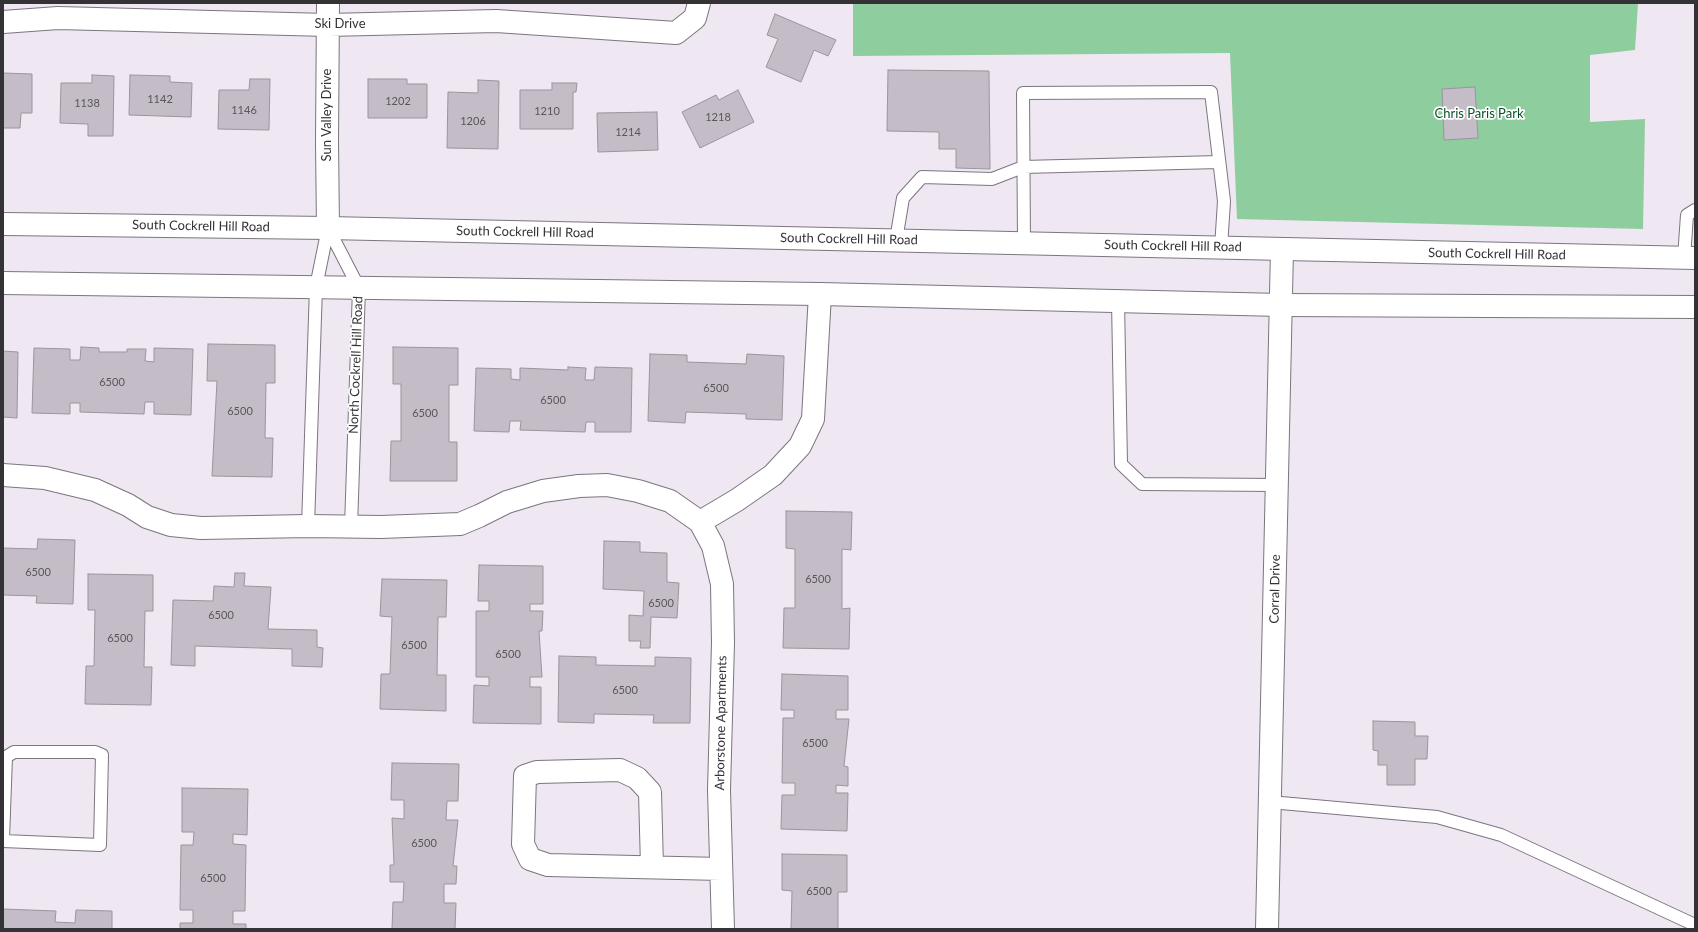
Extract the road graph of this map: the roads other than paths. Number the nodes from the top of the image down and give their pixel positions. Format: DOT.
graph roads {
  1 [pos="328,3"];
  2 [pos="699,3"];
  3 [pos="3,22"];
  4 [pos="328,25"];
  5 [pos="1219,162"];
  6 [pos="1023,167"];
  7 [pos="1695,210"];
  8 [pos="3,224"];
  9 [pos="328,228"];
  10 [pos="896,240"];
  11 [pos="1024,243"];
  12 [pos="1221,248"];
  13 [pos="1282,249"];
  14 [pos="1690,258"];
  15 [pos="3,283"];
  16 [pos="316,287"];
  17 [pos="359,288"];
  18 [pos="820,294"];
  19 [pos="1118,301"];
  20 [pos="1282,305"];
  21 [pos="1695,307"];
  22 [pos="3,475"];
  23 [pos="1277,486"];
  24 [pos="700,522"];
  25 [pos="308,526"];
  26 [pos="351,527"];
  27 [pos="1270,802"];
  28 [pos="3,840"];
  29 [pos="652,867"];
  30 [pos="721,869"];
  31 [pos="1695,925"];
  32 [pos="723,929"];
  33 [pos="1267,929"];
  1 -- 4 [label="street, Sun Valley Drive"];
  2 -- 4 [label="street, Ski Drive"];
  3 -- 4 [label="street, Ski Drive"];
  4 -- 9 [label="street, Sun Valley Drive"];
  5 -- 6 [label="lane"];
  5 -- 6 [label="lane"];
  5 -- 12 [label="lane"];
  6 -- 10 [label="lane"];
  6 -- 11 [label="lane"];
  7 -- 14 [label="lane"];
  8 -- 9 [label="street, South Cockrell Hill Road"];
  9 -- 10 [label="street, South Cockrell Hill Road"];
  9 -- 16 [label="lane"];
  9 -- 17 [label="lane, North Cockrell Hill Road"];
  10 -- 11 [label="street, South Cockrell Hill Road"];
  11 -- 12 [label="street, South Cockrell Hill Road"];
  12 -- 13 [label="street, South Cockrell Hill Road"];
  13 -- 14 [label="street, South Cockrell Hill Road"];
  13 -- 20 [label="street, Corral Drive"];
  15 -- 16 [label="street"];
  16 -- 17 [label="street"];
  16 -- 25 [label="lane"];
  17 -- 18 [label="street"];
  17 -- 26 [label="lane, North Cockrell Hill Road"];
  18 -- 19 [label="street"];
  18 -- 24 [label="street"];
  19 -- 20 [label="street"];
  19 -- 23 [label="lane"];
  20 -- 21 [label="street"];
  20 -- 23 [label="street, Corral Drive"];
  22 -- 25 [label="street"];
  23 -- 27 [label="street, Corral Drive"];
  24 -- 26 [label="street, Arborstone Apartments"];
  24 -- 30 [label="street, Arborstone Apartments"];
  25 -- 26 [label="street"];
  27 -- 31 [label="lane"];
  27 -- 33 [label="street, Corral Drive"];
  28 -- 28 [label="lane"];
  29 -- 29 [label="street"];
  29 -- 30 [label="street"];
  30 -- 32 [label="street, Arborstone Apartments"];
}
